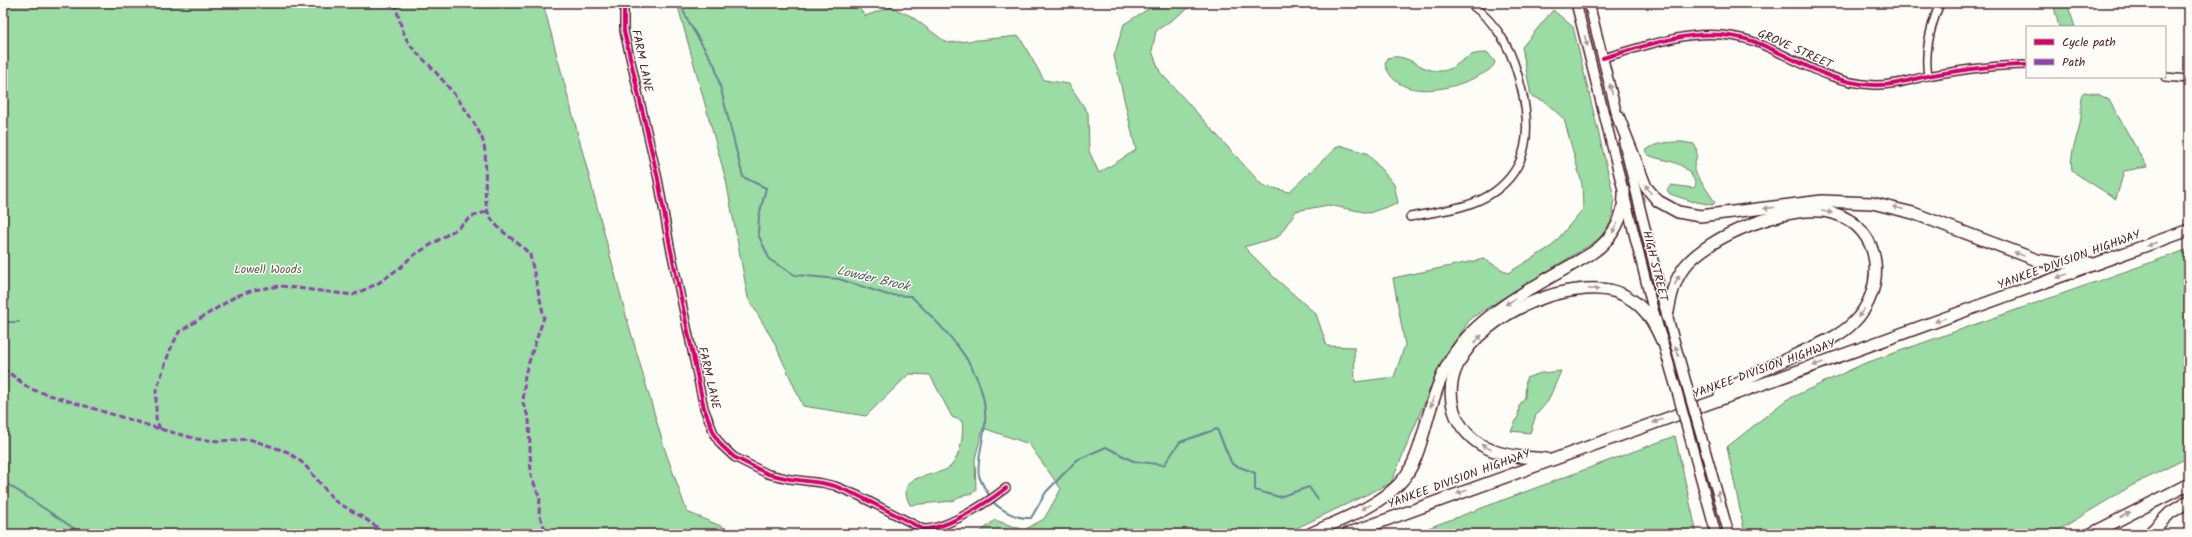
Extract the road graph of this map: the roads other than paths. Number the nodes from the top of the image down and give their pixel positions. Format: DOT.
graph roads {
  1 [pos="624,3"];
  2 [pos="1469,3"];
  3 [pos="1576,3"];
  4 [pos="1589,3"];
  5 [pos="1940,3"];
  6 [pos="1604,58"];
  7 [pos="2026,65"];
  8 [pos="1928,76"];
  9 [pos="2166,77"];
  10 [pos="2189,79"];
  11 [pos="1618,116"];
  12 [pos="1624,191"];
  13 [pos="1410,217"];
  14 [pos="2189,230"];
  15 [pos="2099,263"];
  16 [pos="1667,317"];
  17 [pos="1662,341"];
  18 [pos="1708,403"];
  19 [pos="1551,459"];
  20 [pos="2189,484"];
  21 [pos="1006,488"];
  22 [pos="2189,501"];
  23 [pos="1310,534"];
  24 [pos="1347,534"];
  25 [pos="1716,534"];
  26 [pos="1729,534"];
  27 [pos="2091,534"];
  28 [pos="2149,534"];
  1 -- 21 [label="street, FARM LANE"];
  2 -- 13 [label="street"];
  3 -- 12 [label="main road, HIGH STREET, one-way"];
  4 -- 6 [label="main road, HIGH STREET"];
  5 -- 8 [label="street"];
  6 -- 8 [label="street, GROVE STREET"];
  11 -- 6 [label="main road, HIGH STREET, one-way"];
  7 -- 8 [label="street, GROVE STREET"];
  9 -- 10 [label="street"];
  15 -- 11 [label="highway, one-way"];
  11 -- 16 [label="main road, HIGH STREET"];
  12 -- 17 [label="main road, HIGH STREET"];
  12 -- 23 [label="highway, one-way"];
  14 -- 15 [label="highway, YANKEE DIVISION HIGHWAY, one-way"];
  15 -- 18 [label="highway, YANKEE DIVISION HIGHWAY, one-way"];
  16 -- 18 [label="highway, one-way"];
  26 -- 16 [label="main road, HIGH STREET, one-way, bridge"];
  19 -- 17 [label="highway, one-way"];
  17 -- 25 [label="main road, HIGH STREET, bridge"];
  18 -- 19 [label="highway, YANKEE DIVISION HIGHWAY, one-way"];
  19 -- 24 [label="highway, YANKEE DIVISION HIGHWAY, one-way"];
  27 -- 20 [label="highway, one-way"];
  22 -- 28 [label="highway"];
}
